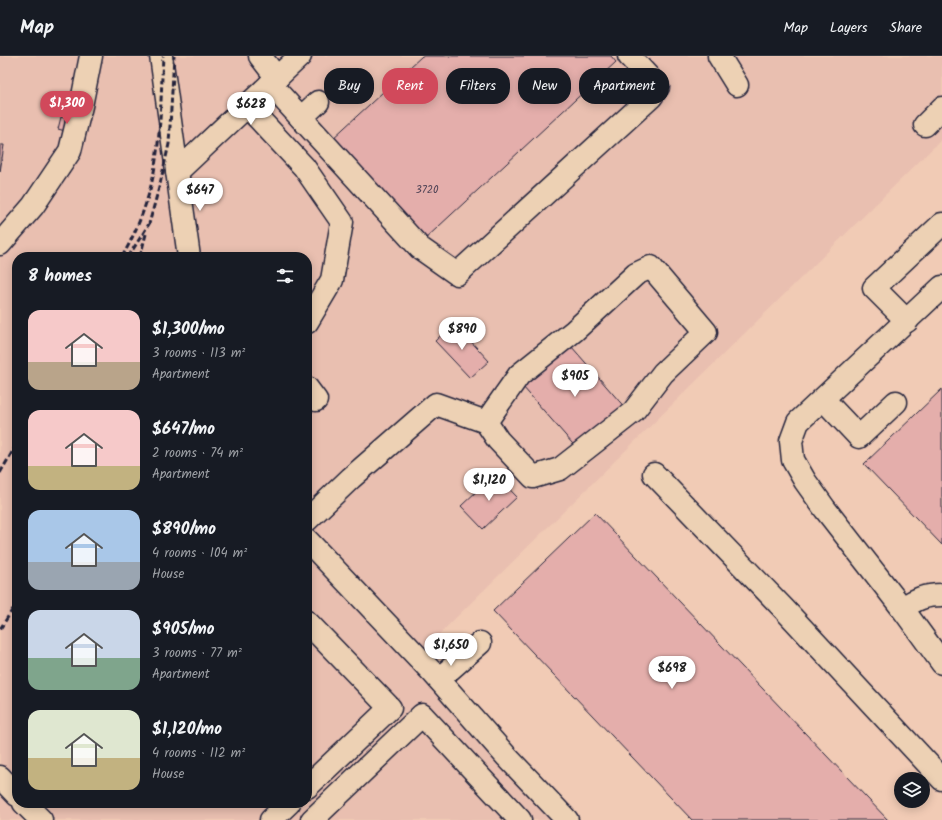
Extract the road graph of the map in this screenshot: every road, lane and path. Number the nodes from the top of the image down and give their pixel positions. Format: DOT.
graph roads {
  1 [pos="91,56"];
  2 [pos="161,56"];
  3 [pos="260,56"];
  4 [pos="300,56"];
  5 [pos="629,56"];
  6 [pos="719,56"];
  7 [pos="274,81"];
  8 [pos="737,85"];
  9 [pos="318,102"];
  10 [pos="247,106"];
  11 [pos="942,108"];
  12 [pos="301,118"];
  13 [pos="926,125"];
  14 [pos="177,172"];
  15 [pos="942,224"];
  16 [pos="0,244"];
  17 [pos="188,252"];
  18 [pos="942,287"];
  19 [pos="312,314"];
  20 [pos="907,321"];
  21 [pos="823,399"];
  22 [pos="896,402"];
  23 [pos="486,422"];
  24 [pos="654,474"];
  25 [pos="312,515"];
  26 [pos="312,545"];
  27 [pos="942,595"];
  28 [pos="902,608"];
  29 [pos="312,627"];
  30 [pos="480,643"];
  31 [pos="942,663"];
  32 [pos="439,679"];
  33 [pos="0,777"];
  34 [pos="942,779"];
  35 [pos="312,781"];
  36 [pos="12,790"];
  37 [pos="284,808"];
  38 [pos="271,820"];
  39 [pos="312,820"];
  40 [pos="520,820"];
  41 [pos="567,820"];
  1 -- 16 [label="street"];
  2 -- 14 [label="street"];
  3 -- 7 [label="street"];
  4 -- 7 [label="street"];
  5 -- 12 [label="street"];
  6 -- 8 [label="street"];
  7 -- 10 [label="street"];
  7 -- 12 [label="street"];
  9 -- 12 [label="street"];
  10 -- 14 [label="street"];
  10 -- 19 [label="street"];
  11 -- 13 [label="street"];
  14 -- 17 [label="street"];
  15 -- 20 [label="street"];
  18 -- 20 [label="street"];
  20 -- 21 [label="street"];
  21 -- 22 [label="street"];
  21 -- 28 [label="street"];
  23 -- 23 [label="street"];
  23 -- 25 [label="street"];
  24 -- 34 [label="street"];
  26 -- 32 [label="street"];
  27 -- 28 [label="street"];
  28 -- 31 [label="street"];
  29 -- 35 [label="street"];
  30 -- 32 [label="street"];
  32 -- 41 [label="street"];
  33 -- 36 [label="street"];
  37 -- 38 [label="street"];
  39 -- 40 [label="street"];
}
